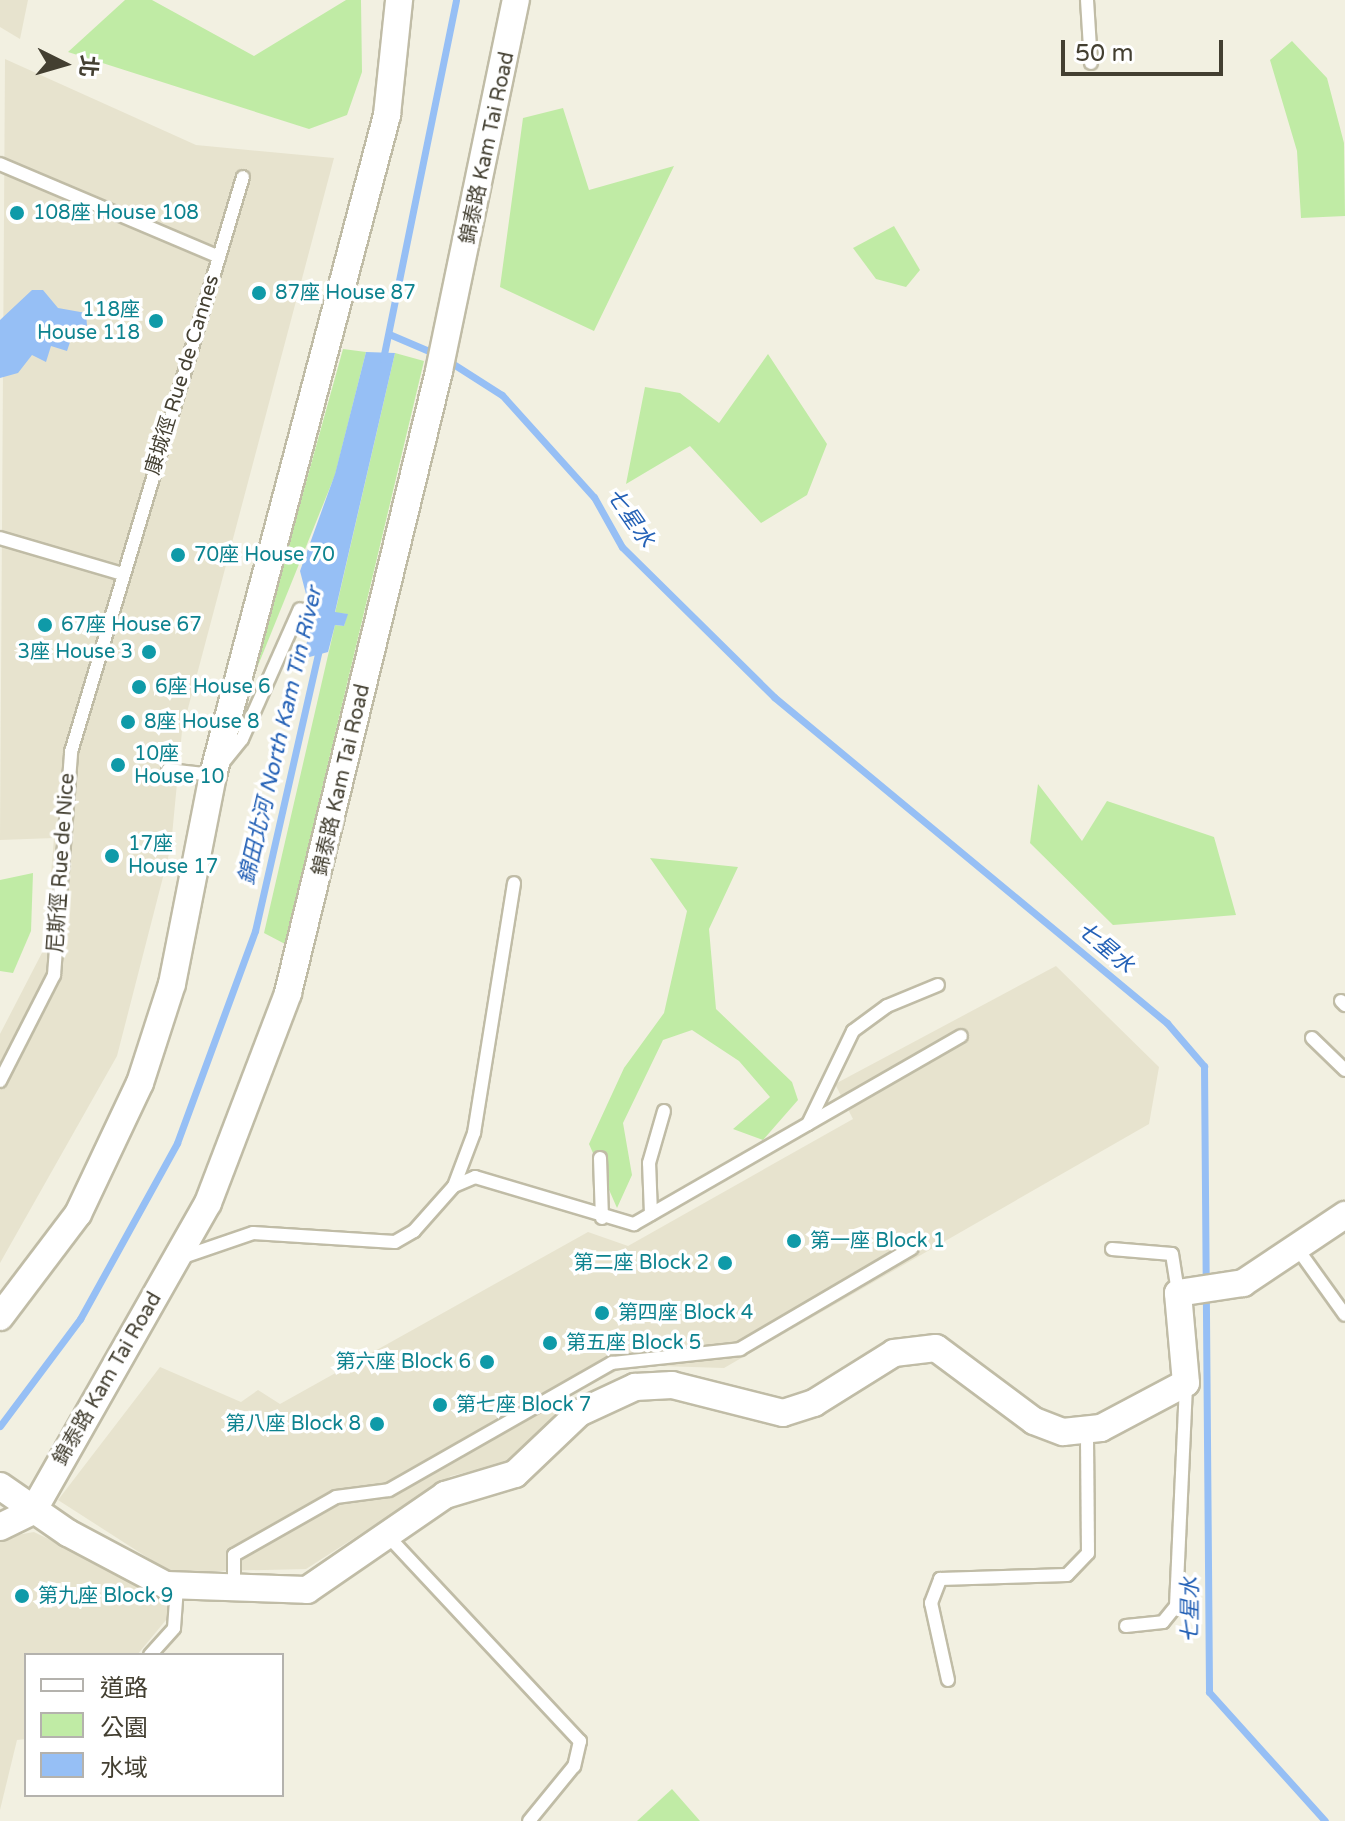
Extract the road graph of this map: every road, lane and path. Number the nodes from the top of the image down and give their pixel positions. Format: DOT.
graph roads {
  1 [pos="399,0"];
  2 [pos="516,0"];
  3 [pos="1087,0"];
  4 [pos="1091,63"];
  5 [pos="0,164"];
  6 [pos="243,177"];
  7 [pos="219,257"];
  8 [pos="0,538"];
  9 [pos="122,574"];
  10 [pos="300,609"];
  11 [pos="71,752"];
  12 [pos="168,770"];
  13 [pos="213,775"];
  14 [pos="514,883"];
  15 [pos="938,985"];
  16 [pos="961,1036"];
  17 [pos="1312,1038"];
  18 [pos="1345,1070"];
  19 [pos="0,1081"];
  20 [pos="664,1111"];
  21 [pos="808,1124"];
  22 [pos="600,1158"];
  23 [pos="454,1186"];
  24 [pos="651,1214"];
  25 [pos="1345,1215"];
  26 [pos="602,1218"];
  27 [pos="912,1248"];
  28 [pos="1297,1248"];
  29 [pos="1112,1249"];
  30 [pos="176,1259"];
  31 [pos="1178,1293"];
  32 [pos="1345,1315"];
  33 [pos="0,1317"];
  34 [pos="1186,1383"];
  35 [pos="1087,1432"];
  36 [pos="0,1486"];
  37 [pos="33,1511"];
  38 [pos="0,1527"];
  39 [pos="386,1534"];
  40 [pos="177,1587"];
  41 [pos="234,1591"];
  42 [pos="1126,1626"];
  43 [pos="152,1653"];
  44 [pos="948,1680"];
  45 [pos="529,1821"];
  1 -- 13 [label="street"];
  2 -- 30 [label="street, 錦泰路 Kam Tai Road"];
  3 -- 4 [label="lane"];
  5 -- 7 [label="lane"];
  6 -- 7 [label="lane, 康城徑 Rue de Cannes"];
  7 -- 9 [label="lane, 康城徑 Rue de Cannes"];
  8 -- 9 [label="lane"];
  9 -- 11 [label="lane, 康城徑 Rue de Cannes"];
  10 -- 13 [label="lane"];
  11 -- 19 [label="lane, 尼斯徑 Rue de Nice"];
  12 -- 13 [label="lane"];
  13 -- 33 [label="street"];
  14 -- 23 [label="lane"];
  15 -- 21 [label="lane"];
  16 -- 21 [label="lane"];
  17 -- 18 [label="lane"];
  20 -- 24 [label="lane"];
  21 -- 24 [label="lane"];
  22 -- 26 [label="lane"];
  23 -- 26 [label="lane"];
  23 -- 30 [label="lane"];
  24 -- 26 [label="lane"];
  25 -- 28 [label="street"];
  27 -- 41 [label="lane"];
  28 -- 31 [label="street"];
  28 -- 32 [label="lane"];
  29 -- 31 [label="lane"];
  30 -- 37 [label="street, 錦泰路 Kam Tai Road"];
  31 -- 34 [label="street"];
  34 -- 35 [label="street"];
  34 -- 42 [label="lane"];
  35 -- 39 [label="street"];
  35 -- 44 [label="lane"];
  36 -- 37 [label="street"];
  37 -- 38 [label="street"];
  37 -- 40 [label="street"];
  39 -- 41 [label="street"];
  39 -- 45 [label="lane"];
  40 -- 41 [label="street"];
  40 -- 43 [label="lane"];
}
